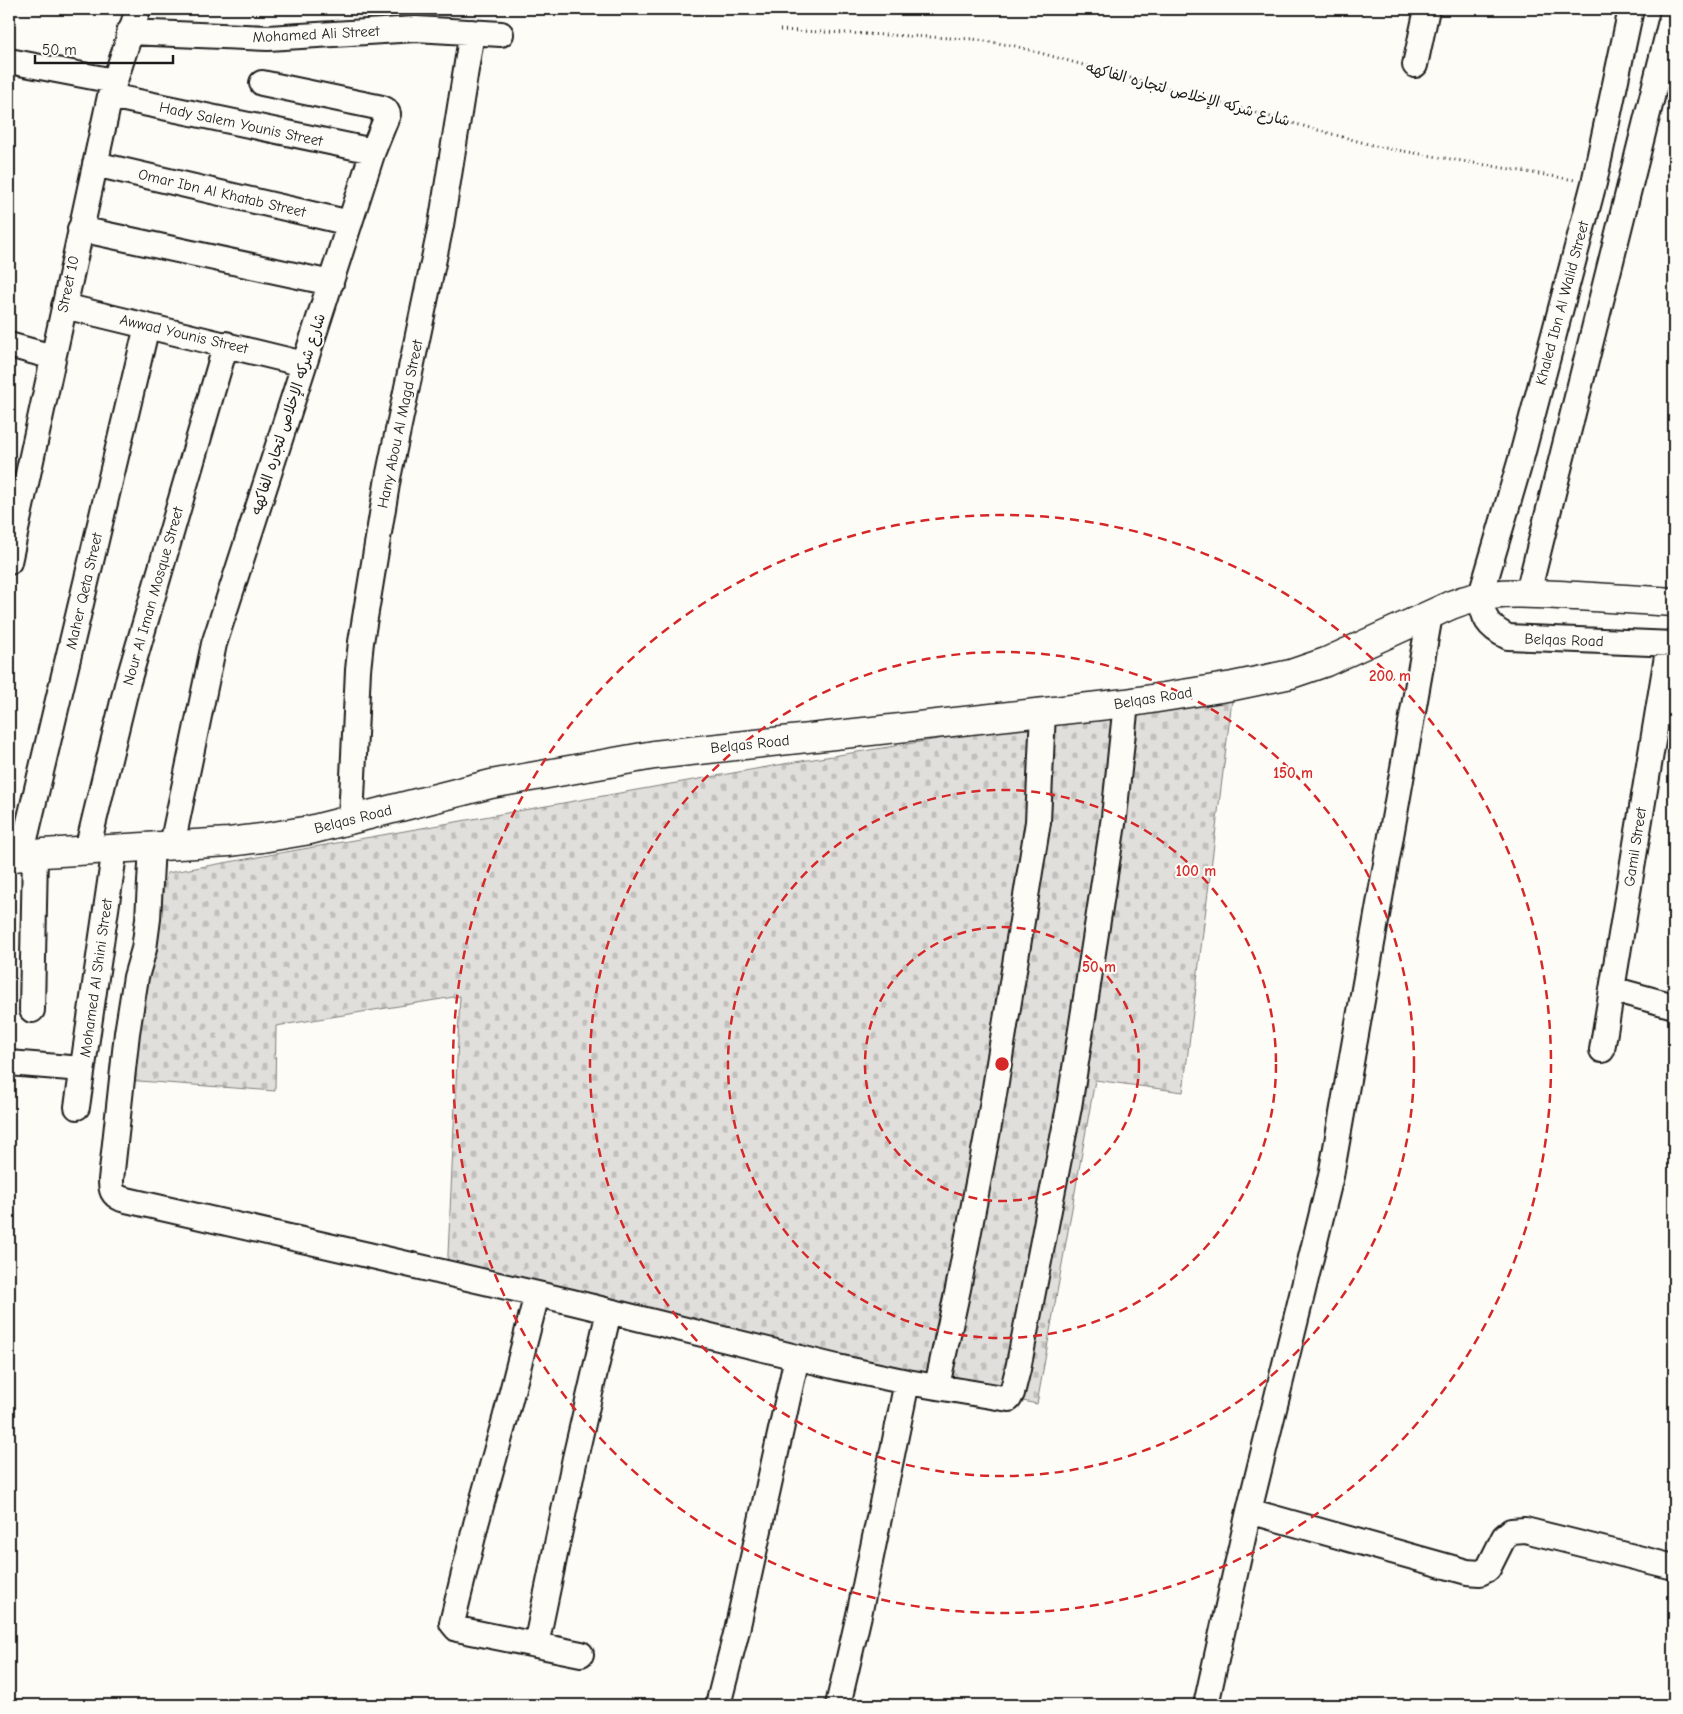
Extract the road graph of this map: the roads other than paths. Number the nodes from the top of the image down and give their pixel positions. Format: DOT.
graph roads {
  1 [pos="138,9"];
  2 [pos="1427,9"];
  3 [pos="1631,9"];
  4 [pos="1674,9"];
  5 [pos="130,32"];
  6 [pos="472,32"];
  7 [pos="501,34"];
  8 [pos="9,61"];
  9 [pos="1414,65"];
  10 [pos="262,83"];
  11 [pos="112,89"];
  12 [pos="1612,103"];
  13 [pos="1649,111"];
  14 [pos="373,152"];
  15 [pos="95,164"];
  16 [pos="350,223"];
  17 [pos="80,229"];
  18 [pos="331,283"];
  19 [pos="64,306"];
  20 [pos="147,326"];
  21 [pos="226,344"];
  22 [pos="9,345"];
  23 [pos="53,357"];
  24 [pos="304,364"];
  25 [pos="19,464"];
  26 [pos="12,534"];
  27 [pos="9,562"];
  28 [pos="1528,593"];
  29 [pos="1482,595"];
  30 [pos="1674,602"];
  31 [pos="1430,615"];
  32 [pos="1672,644"];
  33 [pos="1126,703"];
  34 [pos="1043,712"];
  35 [pos="350,819"];
  36 [pos="162,846"];
  37 [pos="115,848"];
  38 [pos="86,850"];
  39 [pos="22,856"];
  40 [pos="1612,989"];
  41 [pos="1674,1006"];
  42 [pos="32,1010"];
  43 [pos="1602,1050"];
  44 [pos="9,1063"];
  45 [pos="82,1069"];
  46 [pos="77,1107"];
  47 [pos="537,1294"];
  48 [pos="609,1311"];
  49 [pos="797,1358"];
  50 [pos="907,1382"];
  51 [pos="937,1386"];
  52 [pos="1249,1511"];
  53 [pos="1674,1567"];
  54 [pos="536,1645"];
  55 [pos="581,1654"];
  56 [pos="718,1705"];
  57 [pos="838,1705"];
  58 [pos="1206,1705"];
  1 -- 5 [label="street, Street 10"];
  2 -- 9 [label="street"];
  3 -- 12 [label="street, Khaled Ibn Al Walid Street"];
  4 -- 13 [label="street"];
  5 -- 6 [label="street, Mohamed Ali Street"];
  5 -- 11 [label="street, Street 10"];
  6 -- 7 [label="street, Mohamed Ali Street"];
  6 -- 35 [label="street, Hany Abou Al Magd Street"];
  8 -- 11 [label="street, Hady Salem Younis Street"];
  10 -- 14 [label="street, شارع شركه الإخلاص لتجاره الفاكهه"];
  11 -- 14 [label="street, Hady Salem Younis Street"];
  11 -- 15 [label="street, Street 10"];
  12 -- 13 [label="street"];
  12 -- 29 [label="street, Khaled Ibn Al Walid Street"];
  13 -- 28 [label="street"];
  14 -- 16 [label="street, شارع شركه الإخلاص لتجاره الفاكهه"];
  15 -- 16 [label="street, Omar Ibn Al Khatab Street"];
  15 -- 17 [label="street, Street 10"];
  16 -- 18 [label="street, شارع شركه الإخلاص لتجاره الفاكهه"];
  17 -- 18 [label="street"];
  17 -- 19 [label="street, Street 10"];
  18 -- 24 [label="street, شارع شركه الإخلاص لتجاره الفاكهه"];
  19 -- 20 [label="street, Awwad Younis Street"];
  19 -- 23 [label="street, Street 10"];
  20 -- 21 [label="street, Awwad Younis Street"];
  20 -- 39 [label="street, Maher Qeta Street"];
  21 -- 24 [label="street, Awwad Younis Street"];
  21 -- 38 [label="street, Nour Al Iman Mosque Street"];
  22 -- 23 [label="street"];
  23 -- 25 [label="street, Street 10"];
  24 -- 36 [label="street, شارع شركه الإخلاص لتجاره الفاكهه"];
  25 -- 26 [label="street, Street 10"];
  26 -- 27 [label="street, Street 10"];
  28 -- 29 [label="main road, Belqas Road"];
  28 -- 30 [label="main road, Belqas Road"];
  29 -- 31 [label="main road, Belqas Road"];
  29 -- 32 [label="street, Belqas Road"];
  31 -- 33 [label="main road, Belqas Road"];
  31 -- 52 [label="street"];
  32 -- 40 [label="street, Gamil Street"];
  33 -- 34 [label="main road, Belqas Road"];
  33 -- 51 [label="street"];
  34 -- 35 [label="main road, Belqas Road"];
  34 -- 51 [label="street"];
  35 -- 36 [label="main road, Belqas Road"];
  36 -- 37 [label="main road, Belqas Road"];
  36 -- 47 [label="street, شارع شركه الإخلاص لتجاره الفاكهه"];
  37 -- 38 [label="main road, Belqas Road"];
  37 -- 45 [label="street, Mohamed Al Shini Street"];
  38 -- 39 [label="main road, Belqas Road"];
  39 -- 42 [label="street, Maher Qeta Street"];
  40 -- 41 [label="street"];
  40 -- 43 [label="street, Gamil Street"];
  44 -- 45 [label="street"];
  45 -- 46 [label="street, Mohamed Al Shini Street"];
  47 -- 48 [label="street"];
  47 -- 54 [label="street"];
  48 -- 49 [label="street"];
  48 -- 54 [label="street"];
  49 -- 50 [label="street"];
  49 -- 56 [label="street"];
  50 -- 51 [label="street"];
  50 -- 57 [label="street"];
  52 -- 53 [label="street"];
  52 -- 58 [label="street"];
  54 -- 55 [label="street"];
}
